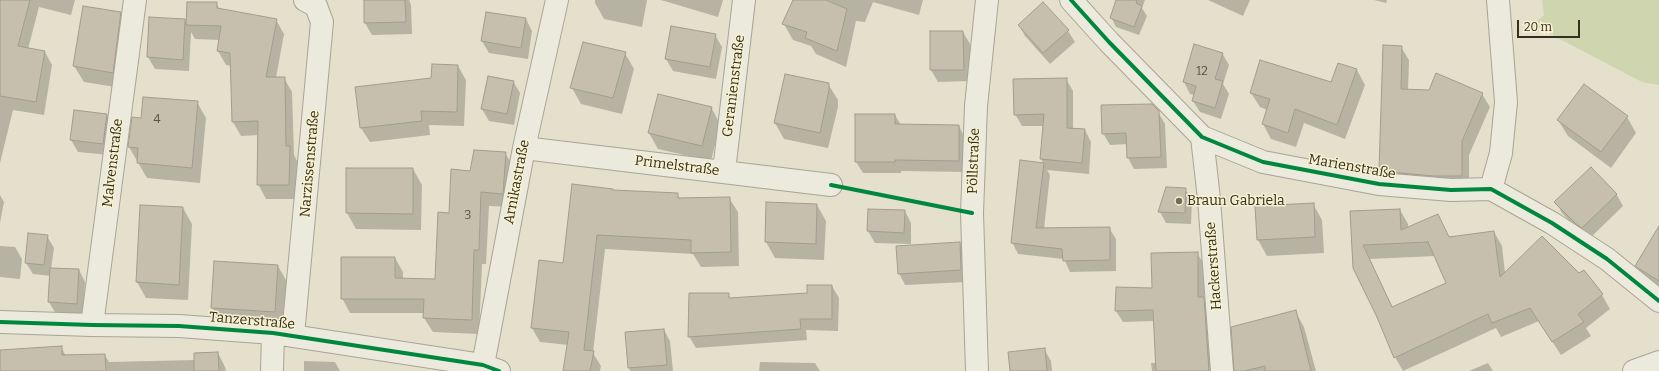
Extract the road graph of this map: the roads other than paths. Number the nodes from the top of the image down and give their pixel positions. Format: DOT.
graph roads {
  1 [pos="134,0"];
  2 [pos="305,0"];
  3 [pos="556,0"];
  4 [pos="744,0"];
  5 [pos="987,0"];
  6 [pos="1071,0"];
  7 [pos="1498,0"];
  8 [pos="1202,137"];
  9 [pos="524,148"];
  10 [pos="724,171"];
  11 [pos="831,185"];
  12 [pos="1491,189"];
  13 [pos="1659,301"];
  14 [pos="0,322"];
  15 [pos="92,325"];
  16 [pos="283,334"];
  17 [pos="1659,362"];
  18 [pos="491,368"];
  19 [pos="272,371"];
  20 [pos="977,371"];
  21 [pos="1222,371"];
  22 [pos="1634,371"];
  1 -- 15 [label="street, Malvenstraße"];
  2 -- 16 [label="street, Narzissenstraße"];
  3 -- 9 [label="street, Arnikastraße"];
  4 -- 10 [label="street, Geranienstraße"];
  5 -- 20 [label="street, Pöllstraße"];
  6 -- 8 [label="street, Marienstraße"];
  7 -- 12 [label="street"];
  8 -- 12 [label="street, Marienstraße"];
  8 -- 21 [label="street, Hackerstraße"];
  9 -- 10 [label="street, Primelstraße"];
  9 -- 18 [label="street, Arnikastraße"];
  10 -- 11 [label="street, Primelstraße"];
  12 -- 13 [label="street"];
  14 -- 15 [label="street, Tanzerstraße"];
  15 -- 16 [label="street, Tanzerstraße"];
  16 -- 18 [label="street, Tanzerstraße"];
  16 -- 19 [label="street, Narzissenstraße"];
  17 -- 22 [label="street"];
}
